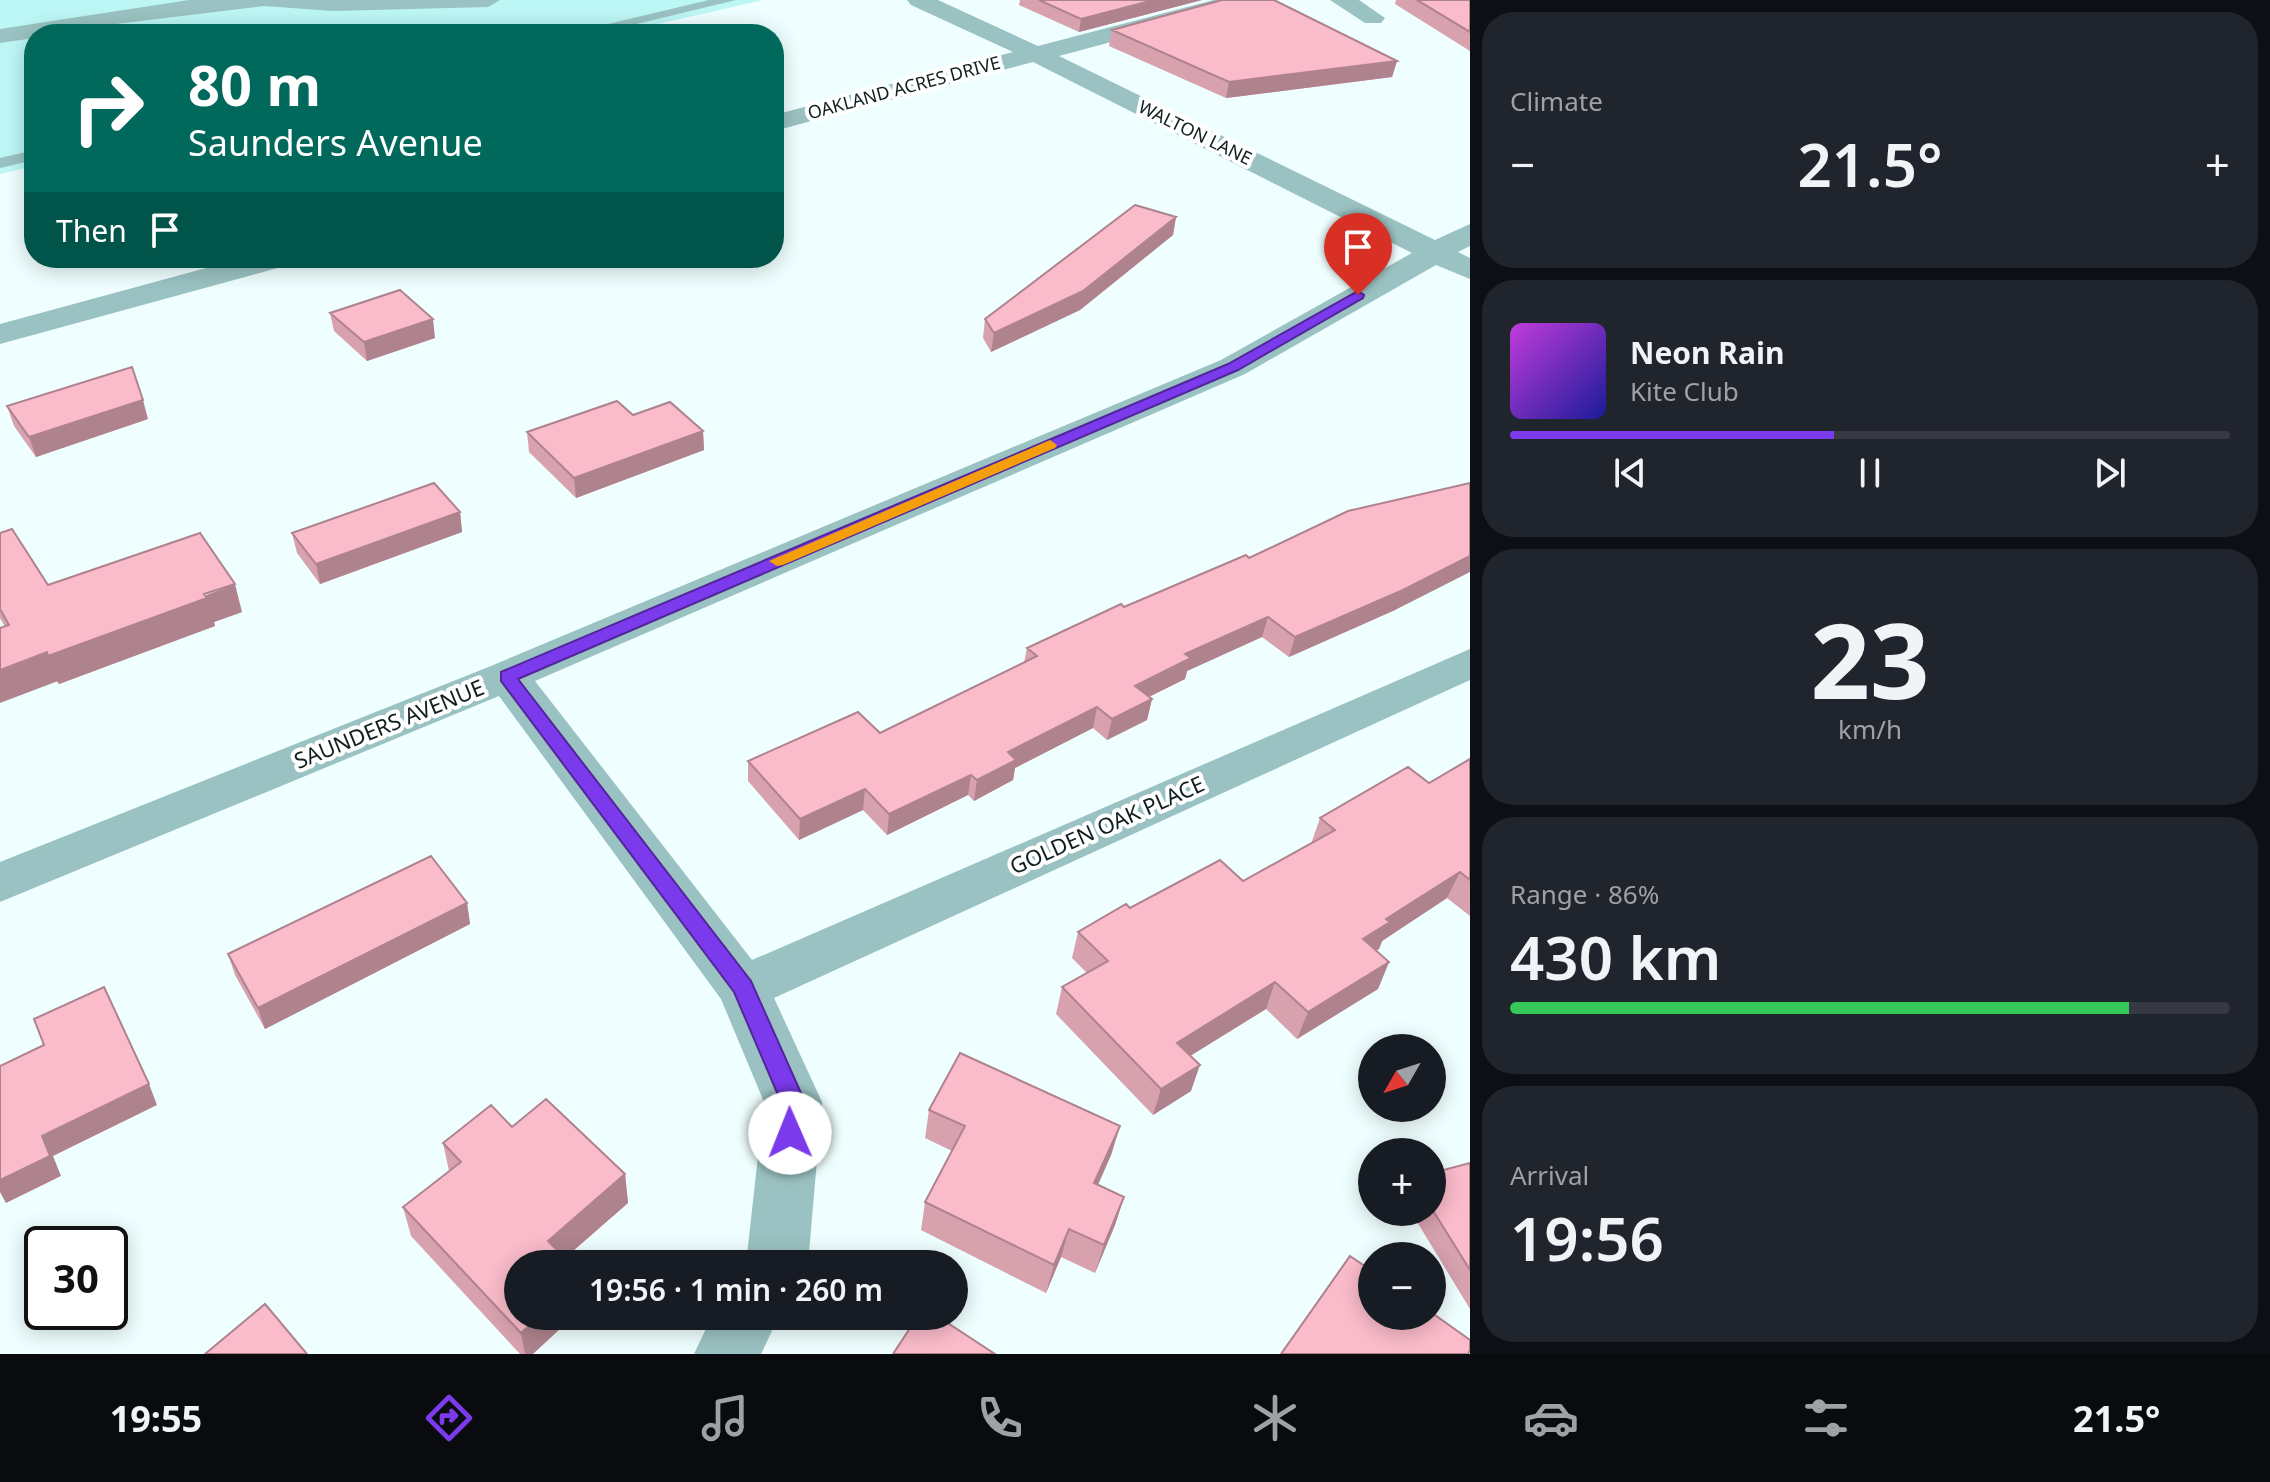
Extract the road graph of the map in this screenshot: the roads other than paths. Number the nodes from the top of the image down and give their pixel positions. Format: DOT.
graph roads {
  1 [pos="264,0"];
  2 [pos="488,0"];
  3 [pos="729,0"];
  4 [pos="919,0"];
  5 [pos="1241,0"];
  6 [pos="1342,0"];
  7 [pos="1373,18"];
  8 [pos="72,24"];
  9 [pos="620,24"];
  10 [pos="24,32"];
  11 [pos="0,36"];
  12 [pos="1034,53"];
  13 [pos="784,120"];
  14 [pos="24,157"];
  15 [pos="0,163"];
  16 [pos="1470,233"];
  17 [pos="1433,252"];
  18 [pos="241,268"];
  19 [pos="1470,270"];
  20 [pos="0,334"];
  21 [pos="1470,663"];
  22 [pos="507,676"];
  23 [pos="0,883"];
  24 [pos="743,988"];
  25 [pos="781,1250"];
  26 [pos="739,1330"];
  27 [pos="726,1354"];
  1 -- 2 [label="street"];
  1 -- 8 [label="street"];
  3 -- 9 [label="lane"];
  4 -- 12 [label="street, WALTON LANE"];
  5 -- 12 [label="street, OAKLAND ACRES DRIVE"];
  6 -- 7 [label="street"];
  10 -- 11 [label="street"];
  12 -- 13 [label="street, OAKLAND ACRES DRIVE"];
  12 -- 17 [label="street, WALTON LANE"];
  14 -- 15 [label="lane"];
  16 -- 17 [label="street, SAUNDERS AVENUE"];
  17 -- 19 [label="street, WALTON LANE"];
  17 -- 22 [label="street, SAUNDERS AVENUE"];
  18 -- 20 [label="street"];
  21 -- 24 [label="street, GOLDEN OAK PLACE"];
  22 -- 23 [label="street, SAUNDERS AVENUE"];
  22 -- 24 [label="street"];
  24 -- 25 [label="street"];
  26 -- 27 [label="street"];
}
